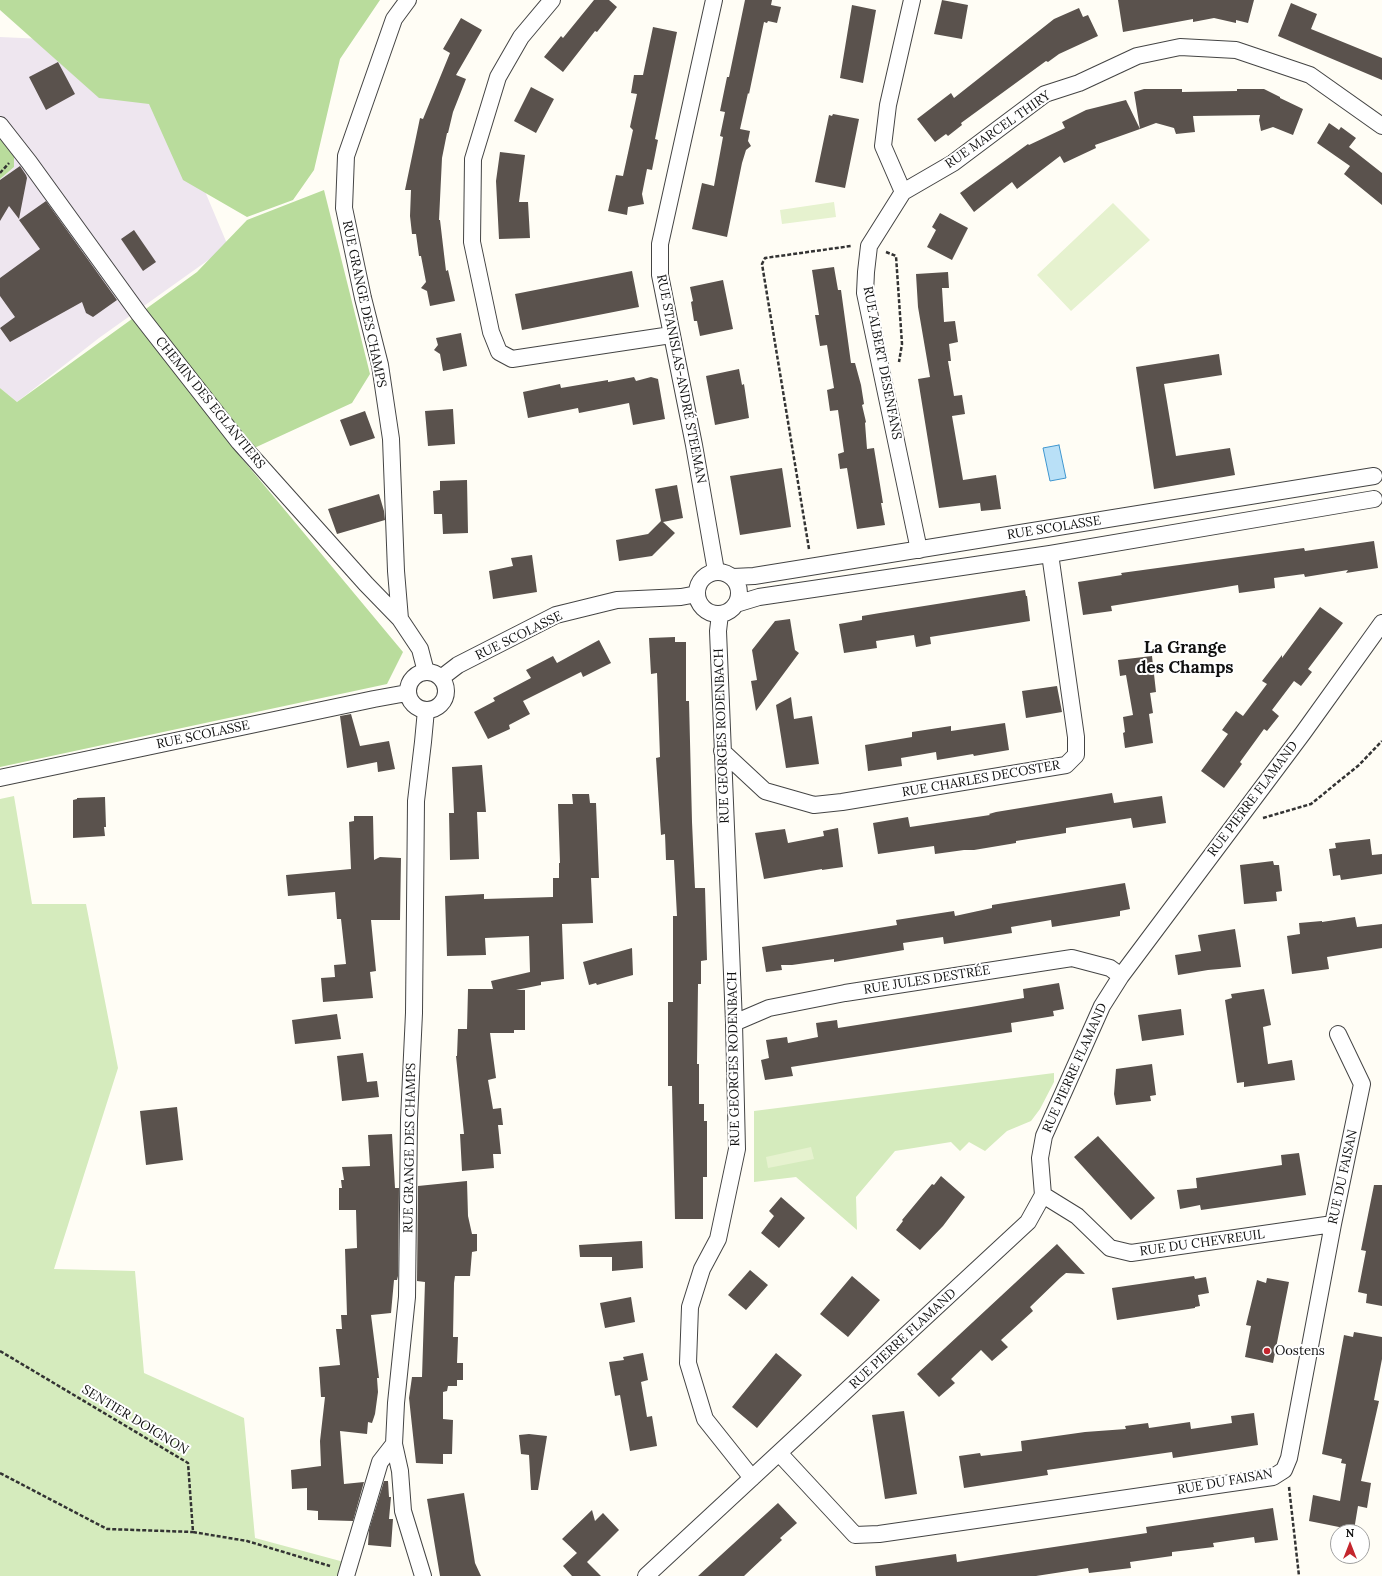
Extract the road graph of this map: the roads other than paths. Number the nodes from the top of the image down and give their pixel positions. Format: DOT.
graph roads {
  1 [pos="408,0"];
  2 [pos="552,0"];
  3 [pos="714,0"];
  4 [pos="912,0"];
  5 [pos="0,125"];
  6 [pos="1382,126"];
  7 [pos="903,192"];
  8 [pos="671,335"];
  9 [pos="1378,473"];
  10 [pos="1378,501"];
  11 [pos="919,550"];
  12 [pos="1050,554"];
  13 [pos="716,571"];
  14 [pos="733,577"];
  15 [pos="697,594"];
  16 [pos="736,604"];
  17 [pos="720,614"];
  18 [pos="400,619"];
  19 [pos="1382,623"];
  20 [pos="426,672"];
  21 [pos="441,678"];
  22 [pos="407,693"];
  23 [pos="426,710"];
  24 [pos="722,752"];
  25 [pos="0,778"];
  26 [pos="1121,976"];
  27 [pos="734,1022"];
  28 [pos="1338,1034"];
  29 [pos="1043,1195"];
  30 [pos="1333,1224"];
  31 [pos="394,1444"];
  32 [pos="780,1453"];
  33 [pos="752,1478"];
  34 [pos="346,1573"];
  35 [pos="423,1576"];
  36 [pos="646,1576"];
  1 -- 18 [label="street, RUE GRANGE DES CHAMPS"];
  2 -- 8 [label="street"];
  3 -- 8 [label="street, RUE STANISLAS-ANDRÉ STEEMAN"];
  4 -- 7 [label="street"];
  5 -- 18 [label="street, CHEMIN DES EGLANTIERS"];
  6 -- 7 [label="street, RUE MARCEL THIRY"];
  7 -- 11 [label="street, RUE ALBERT DESENFANS"];
  8 -- 13 [label="street, RUE STANISLAS-ANDRÉ STEEMAN"];
  9 -- 10 [label="street"];
  9 -- 11 [label="street, RUE SCOLASSE"];
  10 -- 12 [label="street, RUE SCOLASSE"];
  11 -- 14 [label="street, RUE SCOLASSE"];
  12 -- 16 [label="street, RUE SCOLASSE"];
  12 -- 24 [label="street, RUE CHARLES DECOSTER"];
  13 -- 14 [label="street"];
  13 -- 15 [label="street"];
  14 -- 16 [label="street"];
  15 -- 17 [label="street"];
  15 -- 21 [label="street, RUE SCOLASSE"];
  16 -- 17 [label="street"];
  17 -- 24 [label="street, RUE GEORGES RODENBACH"];
  18 -- 20 [label="street, CHEMIN DES EGLANTIERS"];
  19 -- 26 [label="street, RUE PIERRE FLAMAND"];
  20 -- 21 [label="street"];
  20 -- 22 [label="street"];
  21 -- 23 [label="street"];
  22 -- 23 [label="street"];
  22 -- 25 [label="street, RUE SCOLASSE"];
  23 -- 31 [label="street, RUE GRANGE DES CHAMPS"];
  24 -- 27 [label="street, RUE GEORGES RODENBACH"];
  26 -- 27 [label="street, RUE JULES DESTRÉE"];
  26 -- 29 [label="street, RUE PIERRE FLAMAND"];
  27 -- 33 [label="street, RUE GEORGES RODENBACH"];
  28 -- 30 [label="street, RUE DU FAISAN"];
  29 -- 30 [label="street, RUE DU CHEVREUIL"];
  29 -- 32 [label="street, RUE PIERRE FLAMAND"];
  30 -- 32 [label="street, RUE DU FAISAN"];
  31 -- 34 [label="street"];
  31 -- 35 [label="street, RUE GRANGE DES CHAMPS"];
  32 -- 33 [label="street, RUE PIERRE FLAMAND"];
  33 -- 36 [label="street, RUE PIERRE FLAMAND"];
}
